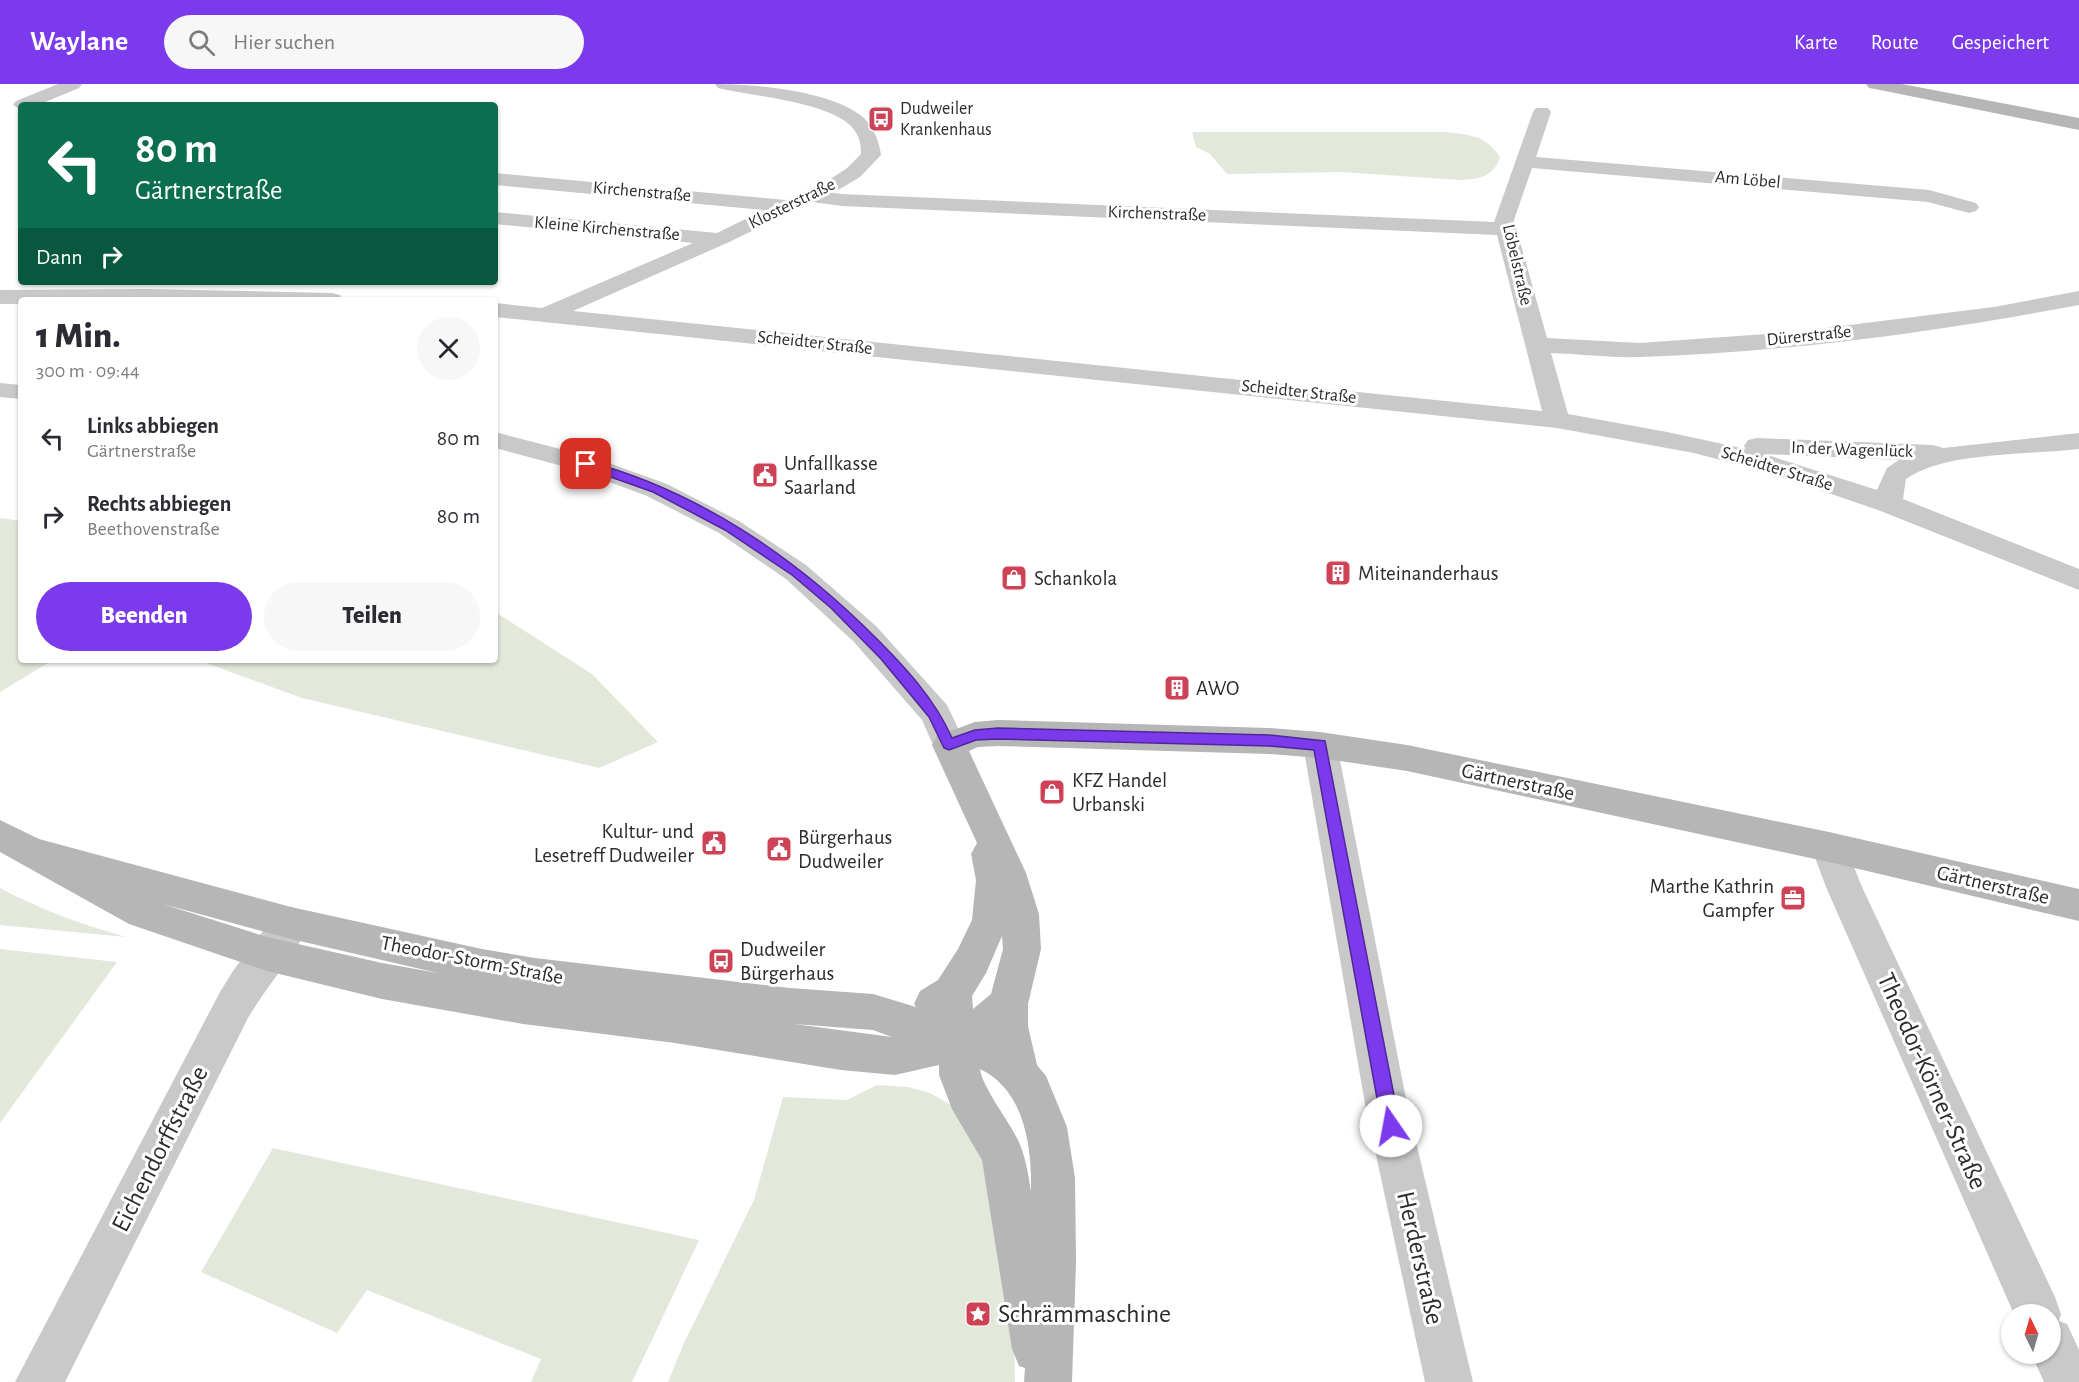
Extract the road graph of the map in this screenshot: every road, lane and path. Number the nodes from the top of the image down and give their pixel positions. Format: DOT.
graph roads {
  1 [pos="73,84"];
  2 [pos="724,84"];
  3 [pos="1875,84"];
  4 [pos="33,102"];
  5 [pos="1542,112"];
  6 [pos="2079,124"];
  7 [pos="1526,162"];
  8 [pos="498,179"];
  9 [pos="808,196"];
  10 [pos="788,206"];
  11 [pos="1969,207"];
  12 [pos="498,218"];
  13 [pos="1506,229"];
  14 [pos="720,239"];
  15 [pos="0,297"];
  16 [pos="202,297"];
  17 [pos="2079,298"];
  18 [pos="498,310"];
  19 [pos="546,315"];
  20 [pos="1537,345"];
  21 [pos="0,390"];
  22 [pos="18,392"];
  23 [pos="1557,420"];
  24 [pos="498,441"];
  25 [pos="2079,441"];
  26 [pos="1757,446"];
  27 [pos="1946,454"];
  28 [pos="1890,505"];
  29 [pos="2079,580"];
  30 [pos="949,745"];
  31 [pos="1320,745"];
  32 [pos="981,819"];
  33 [pos="14,843"];
  34 [pos="1829,847"];
  35 [pos="2079,905"];
  36 [pos="279,939"];
  37 [pos="952,993"];
  38 [pos="1008,1004"];
  39 [pos="873,1012"];
  40 [pos="958,1039"];
  41 [pos="862,1053"];
  42 [pos="1019,1074"];
  43 [pos="966,1095"];
  44 [pos="2033,1304"];
  45 [pos="2061,1364"];
  46 [pos="39,1382"];
  47 [pos="1041,1382"];
  48 [pos="1048,1382"];
  49 [pos="1449,1382"];
  50 [pos="2069,1382"];
  1 -- 4 [label="street"];
  2 -- 9 [label="street, Klosterstraße"];
  3 -- 6 [label="street"];
  5 -- 7 [label="street, Löbelstraße"];
  7 -- 11 [label="street, Am Löbel"];
  7 -- 13 [label="street, Löbelstraße"];
  8 -- 10 [label="street, Kirchenstraße"];
  9 -- 10 [label="street, Klosterstraße"];
  9 -- 13 [label="street, Kirchenstraße"];
  10 -- 14 [label="street, Klosterstraße"];
  12 -- 14 [label="street, Kleine Kirchenstraße"];
  13 -- 20 [label="street, Löbelstraße"];
  14 -- 19 [label="street, Klosterstraße"];
  15 -- 16 [label="street"];
  17 -- 20 [label="street, Dürerstraße"];
  18 -- 19 [label="street, Scheidter Straße"];
  19 -- 23 [label="street, Scheidter Straße"];
  20 -- 23 [label="street, Löbelstraße"];
  21 -- 22 [label="street"];
  23 -- 28 [label="street, Scheidter Straße"];
  24 -- 30 [label="street"];
  25 -- 27 [label="street, In der Wagenlück"];
  26 -- 27 [label="street, In der Wagenlück"];
  27 -- 28 [label="street, In der Wagenlück"];
  28 -- 29 [label="street, Scheidter Straße"];
  30 -- 31 [label="street, Gärtnerstraße"];
  30 -- 32 [label="street"];
  31 -- 34 [label="street, Gärtnerstraße"];
  31 -- 49 [label="street, Herderstraße"];
  32 -- 37 [label="street"];
  32 -- 38 [label="street"];
  33 -- 36 [label="street, Theodor-Storm-Straße"];
  34 -- 35 [label="street, Gärtnerstraße"];
  34 -- 44 [label="street, Theodor-Körner-Straße"];
  36 -- 39 [label="street, Theodor-Storm-Straße"];
  36 -- 41 [label="street, Theodor-Storm-Straße"];
  36 -- 46 [label="street, Eichendorffstraße"];
  37 -- 39 [label="street"];
  37 -- 40 [label="street"];
  38 -- 40 [label="street"];
  38 -- 42 [label="street"];
  39 -- 40 [label="street, Theodor-Storm-Straße"];
  40 -- 41 [label="street"];
  40 -- 42 [label="street, Theodor-Storm-Straße"];
  40 -- 43 [label="street"];
  41 -- 43 [label="street"];
  42 -- 48 [label="street"];
  43 -- 47 [label="street"];
  45 -- 50 [label="street"];
}
